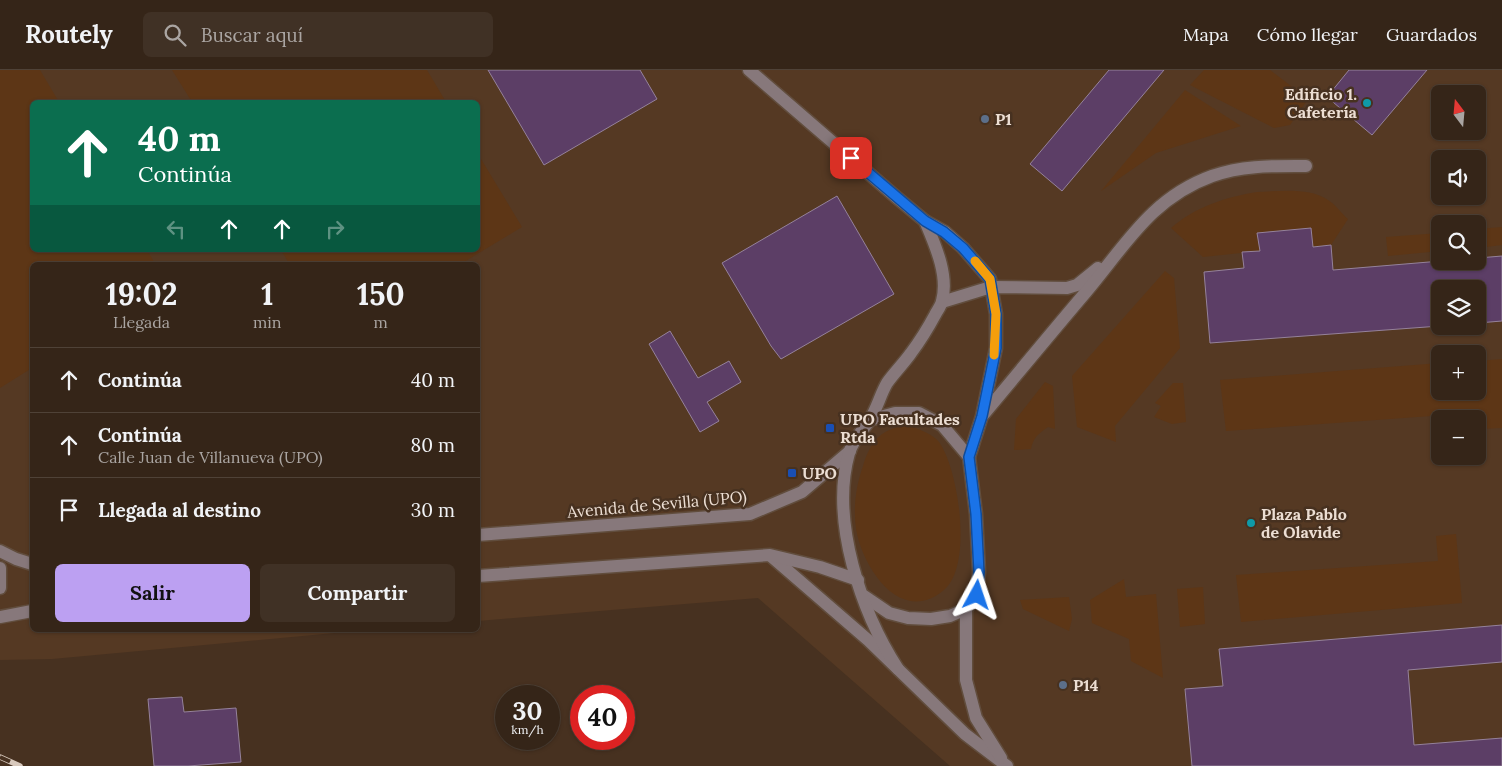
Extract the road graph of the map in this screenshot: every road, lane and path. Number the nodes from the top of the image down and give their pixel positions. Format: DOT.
graph roads {
  1 [pos="750,70"];
  2 [pos="1306,166"];
  3 [pos="925,221"];
  4 [pos="1114,255"];
  5 [pos="991,287"];
  6 [pos="942,302"];
  7 [pos="982,416"];
  8 [pos="870,420"];
  9 [pos="850,451"];
  10 [pos="969,457"];
  11 [pos="480,536"];
  12 [pos="0,551"];
  13 [pos="770,555"];
  14 [pos="30,563"];
  15 [pos="0,568"];
  16 [pos="480,576"];
  17 [pos="858,580"];
  18 [pos="0,588"];
  19 [pos="863,595"];
  20 [pos="966,609"];
  21 [pos="30,611"];
  22 [pos="0,617"];
  23 [pos="898,669"];
  24 [pos="1006,765"];
  1 -- 3 [label="street"];
  2 -- 4 [label="street"];
  3 -- 5 [label="street"];
  3 -- 6 [label="street"];
  4 -- 5 [label="street"];
  4 -- 7 [label="street"];
  5 -- 6 [label="street"];
  5 -- 7 [label="street"];
  6 -- 8 [label="street"];
  7 -- 10 [label="street"];
  8 -- 9 [label="street"];
  8 -- 10 [label="street"];
  9 -- 11 [label="street, Avenida de Sevilla (UPO)"];
  9 -- 17 [label="street"];
  10 -- 20 [label="street"];
  12 -- 14 [label="street"];
  13 -- 16 [label="street"];
  13 -- 17 [label="street"];
  13 -- 23 [label="street"];
  15 -- 18 [label="street"];
  17 -- 19 [label="street"];
  19 -- 20 [label="street"];
  19 -- 23 [label="street"];
  20 -- 24 [label="street"];
  21 -- 22 [label="street"];
  23 -- 24 [label="street"];
}
